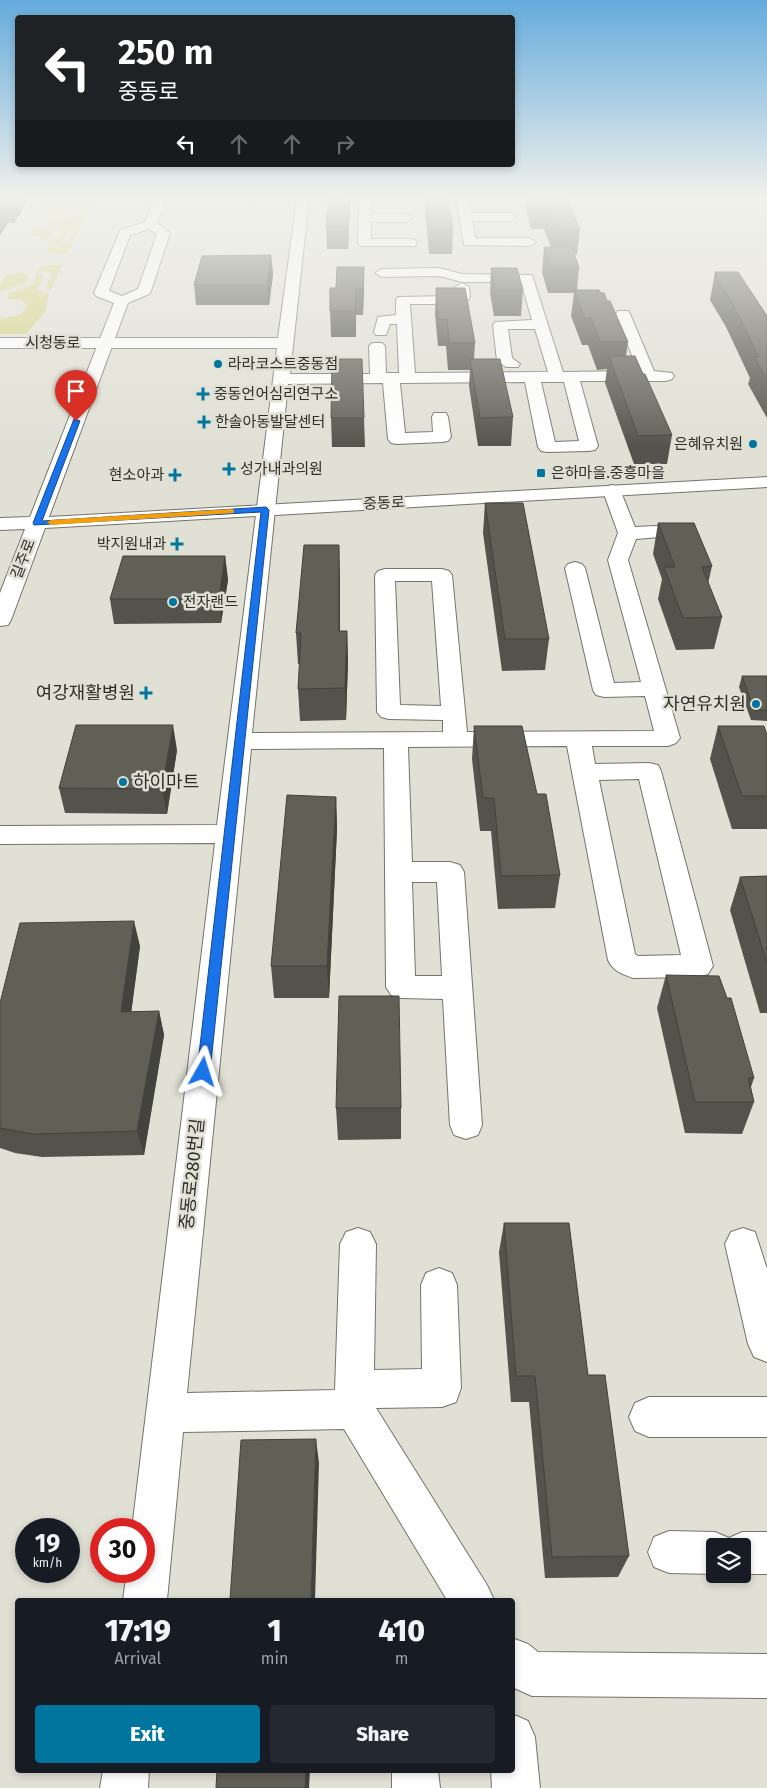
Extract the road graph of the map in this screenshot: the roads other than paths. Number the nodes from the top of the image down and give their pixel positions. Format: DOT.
graph roads {
  1 [pos="106,281"];
  2 [pos="147,281"];
  3 [pos="293,281"];
  4 [pos="471,281"];
  5 [pos="528,281"];
  6 [pos="462,282"];
  7 [pos="122,301"];
  8 [pos="462,307"];
  9 [pos="404,314"];
  10 [pos="623,314"];
  11 [pos="541,324"];
  12 [pos="0,343"];
  13 [pos="107,343"];
  14 [pos="286,343"];
  15 [pos="512,364"];
  16 [pos="648,376"];
  17 [pos="666,376"];
  18 [pos="532,377"];
  19 [pos="564,377"];
  20 [pos="392,378"];
  21 [pos="281,379"];
  22 [pos="440,417"];
  23 [pos="767,482"];
  24 [pos="612,491"];
  25 [pos="266,510"];
  26 [pos="36,523"];
  27 [pos="0,524"];
  28 [pos="677,531"];
  29 [pos="628,533"];
  30 [pos="574,568"];
  31 [pos="0,620"];
  32 [pos="654,689"];
  33 [pos="453,713"];
  34 [pos="578,739"];
  35 [pos="396,740"];
  36 [pos="456,740"];
  37 [pos="240,741"];
  38 [pos="585,772"];
  39 [pos="229,834"];
  40 [pos="0,835"];
  41 [pos="398,872"];
  42 [pos="457,988"];
  43 [pos="466,1124"];
  44 [pos="358,1244"];
  45 [pos="743,1244"];
  46 [pos="438,1285"];
  47 [pos="767,1344"];
  48 [pos="355,1399"];
  49 [pos="166,1413"];
  50 [pos="649,1417"];
  51 [pos="767,1417"];
  52 [pos="669,1552"];
  53 [pos="706,1553"];
  54 [pos="751,1553"];
  55 [pos="767,1553"];
  56 [pos="145,1598"];
  57 [pos="471,1598"];
  58 [pos="515,1662"];
  59 [pos="767,1676"];
  60 [pos="126,1773"];
  61 [pos="415,1773"];
  62 [pos="515,1773"];
  63 [pos="124,1788"];
  64 [pos="416,1788"];
  65 [pos="516,1788"];
  1 -- 7 [label="street"];
  2 -- 7 [label="street"];
  3 -- 14 [label="street, 중동로280번길"];
  4 -- 6 [label="street"];
  5 -- 11 [label="street"];
  6 -- 9 [label="street"];
  7 -- 13 [label="street, 길주로"];
  8 -- 9 [label="street"];
  9 -- 20 [label="street"];
  9 -- 20 [label="street"];
  10 -- 16 [label="street"];
  11 -- 15 [label="street"];
  11 -- 19 [label="street"];
  12 -- 13 [label="street, 시청동로"];
  13 -- 14 [label="street, 시청동로"];
  13 -- 26 [label="street, 길주로"];
  14 -- 21 [label="street, 중동로280번길"];
  16 -- 17 [label="street"];
  16 -- 19 [label="street"];
  18 -- 19 [label="street"];
  18 -- 19 [label="street"];
  18 -- 20 [label="street"];
  20 -- 21 [label="street"];
  20 -- 22 [label="street"];
  21 -- 25 [label="street, 중동로280번길"];
  23 -- 24 [label="street, 중동로"];
  24 -- 25 [label="street, 중동로"];
  24 -- 29 [label="street"];
  25 -- 26 [label="street, 중동로"];
  25 -- 37 [label="street, 중동로280번길"];
  26 -- 27 [label="street, 중동로"];
  26 -- 31 [label="street, 길주로"];
  28 -- 29 [label="street"];
  29 -- 32 [label="street"];
  30 -- 32 [label="street"];
  32 -- 34 [label="street"];
  33 -- 33 [label="street"];
  33 -- 36 [label="street"];
  34 -- 36 [label="street"];
  34 -- 38 [label="street"];
  35 -- 36 [label="street"];
  35 -- 37 [label="street"];
  35 -- 41 [label="street"];
  37 -- 39 [label="street, 중동로280번길"];
  38 -- 38 [label="street"];
  39 -- 40 [label="street"];
  39 -- 49 [label="street, 중동로280번길"];
  41 -- 42 [label="street"];
  41 -- 42 [label="street"];
  42 -- 43 [label="street"];
  44 -- 48 [label="street"];
  45 -- 47 [label="street"];
  46 -- 48 [label="street"];
  48 -- 49 [label="street"];
  48 -- 57 [label="street"];
  49 -- 56 [label="street, 중동로280번길"];
  50 -- 51 [label="street"];
  52 -- 53 [label="street"];
  54 -- 55 [label="street"];
  58 -- 59 [label="street"];
  60 -- 63 [label="street"];
  61 -- 64 [label="street"];
  62 -- 65 [label="street"];
}
